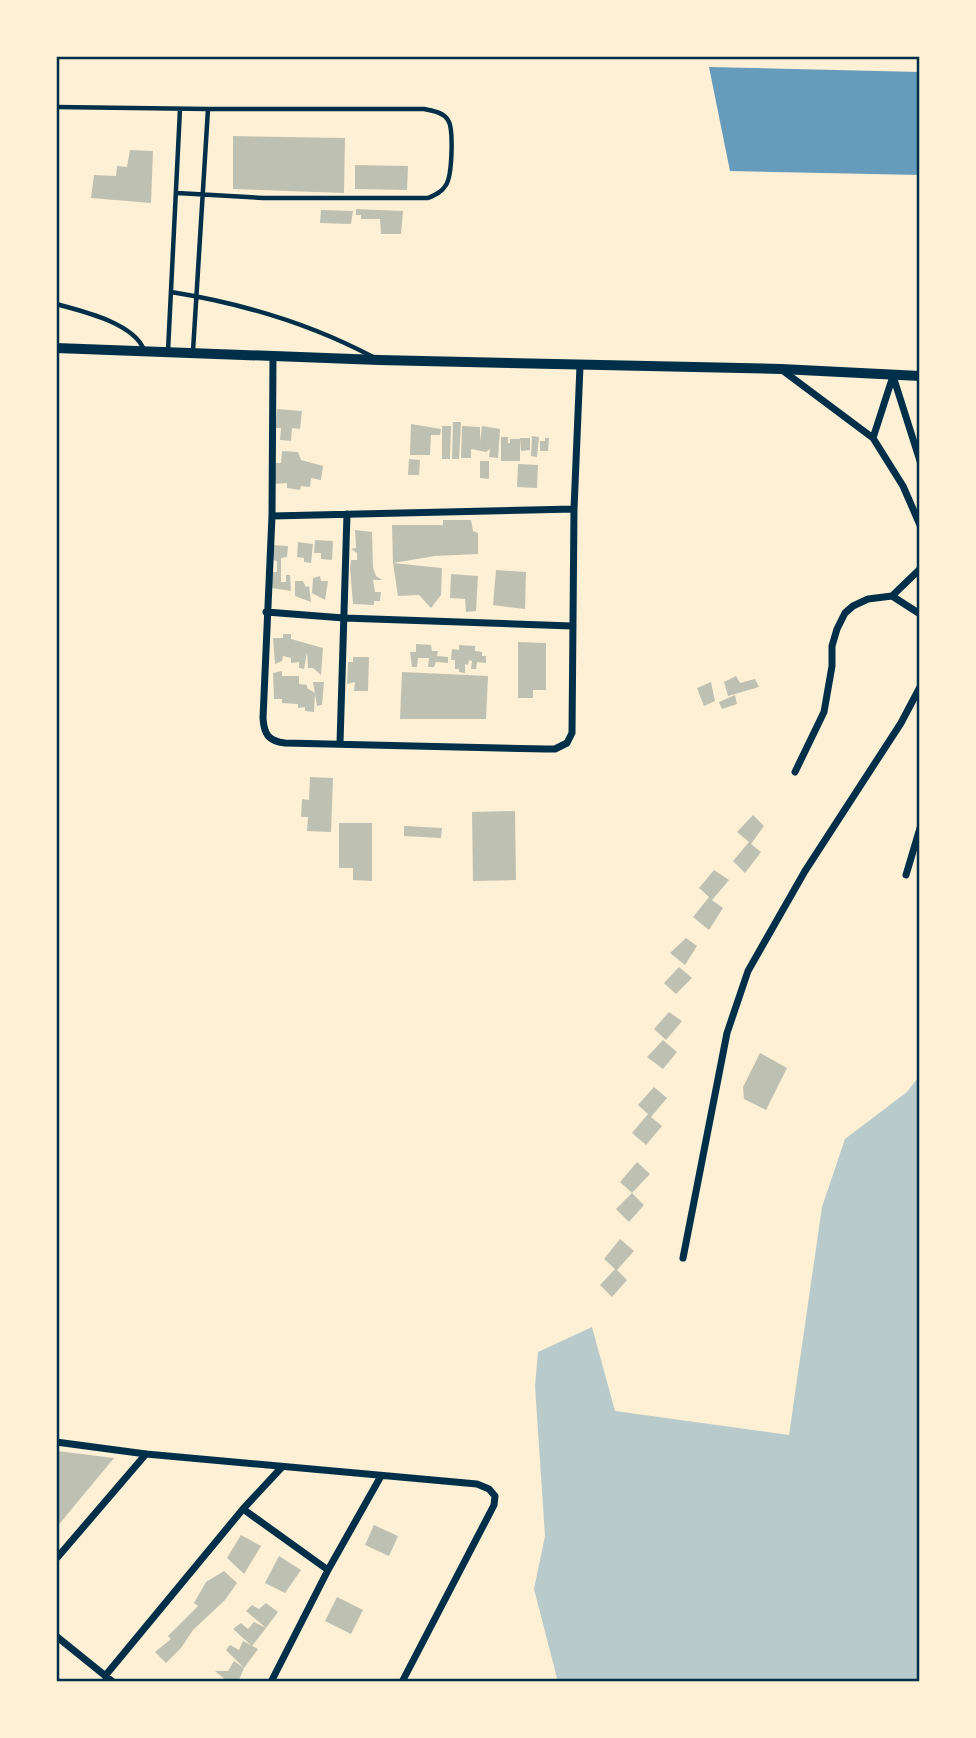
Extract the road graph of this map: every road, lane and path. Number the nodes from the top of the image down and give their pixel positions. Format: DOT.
graph roads {
  1 [pos="56,107"];
  2 [pos="180,108"];
  3 [pos="208,110"];
  4 [pos="177,192"];
  5 [pos="203,195"];
  6 [pos="171,292"];
  7 [pos="198,296"];
  8 [pos="56,304"];
  9 [pos="56,348"];
  10 [pos="144,350"];
  11 [pos="168,351"];
  12 [pos="193,352"];
  13 [pos="273,355"];
  14 [pos="379,360"];
  15 [pos="580,366"];
  16 [pos="780,369"];
  17 [pos="893,376"];
  18 [pos="920,376"];
  19 [pos="873,438"];
  20 [pos="920,461"];
  21 [pos="574,509"];
  22 [pos="347,514"];
  23 [pos="272,516"];
  24 [pos="920,525"];
  25 [pos="920,569"];
  26 [pos="892,596"];
  27 [pos="266,612"];
  28 [pos="920,614"];
  29 [pos="344,618"];
  30 [pos="572,625"];
  31 [pos="920,687"];
  32 [pos="340,743"];
  33 [pos="795,772"];
  34 [pos="920,828"];
  35 [pos="906,875"];
  36 [pos="683,1258"];
  37 [pos="56,1442"];
  38 [pos="146,1454"];
  39 [pos="282,1467"];
  40 [pos="381,1476"];
  41 [pos="243,1509"];
  42 [pos="56,1559"];
  43 [pos="328,1570"];
  44 [pos="56,1636"];
  45 [pos="105,1676"];
  46 [pos="113,1682"];
  47 [pos="271,1682"];
  48 [pos="402,1682"];
  1 -- 2 [label="lane"];
  2 -- 3 [label="lane"];
  2 -- 4 [label="lane"];
  3 -- 5 [label="lane"];
  3 -- 5 [label="lane"];
  4 -- 5 [label="lane"];
  4 -- 6 [label="lane"];
  5 -- 7 [label="lane"];
  6 -- 7 [label="lane"];
  6 -- 11 [label="lane"];
  7 -- 12 [label="lane"];
  7 -- 14 [label="lane"];
  8 -- 10 [label="lane"];
  9 -- 10 [label="street"];
  10 -- 11 [label="street"];
  11 -- 12 [label="street"];
  12 -- 13 [label="street"];
  13 -- 14 [label="street"];
  13 -- 23 [label="street"];
  14 -- 15 [label="street"];
  15 -- 16 [label="street"];
  15 -- 21 [label="street"];
  16 -- 17 [label="street"];
  16 -- 19 [label="street"];
  17 -- 18 [label="street"];
  17 -- 19 [label="street"];
  17 -- 20 [label="street"];
  19 -- 24 [label="street"];
  21 -- 22 [label="street"];
  21 -- 30 [label="street"];
  22 -- 23 [label="street"];
  22 -- 29 [label="street"];
  23 -- 27 [label="street"];
  25 -- 26 [label="street"];
  26 -- 28 [label="street"];
  26 -- 33 [label="street"];
  27 -- 29 [label="street"];
  27 -- 32 [label="street"];
  29 -- 30 [label="street"];
  29 -- 32 [label="street"];
  30 -- 32 [label="street"];
  31 -- 36 [label="street"];
  34 -- 35 [label="street"];
  37 -- 38 [label="street"];
  38 -- 39 [label="street"];
  38 -- 42 [label="street"];
  39 -- 40 [label="street"];
  39 -- 41 [label="street"];
  40 -- 43 [label="street"];
  40 -- 48 [label="street"];
  41 -- 43 [label="street"];
  41 -- 45 [label="street"];
  43 -- 47 [label="street"];
  44 -- 45 [label="street"];
  45 -- 46 [label="street"];
}
